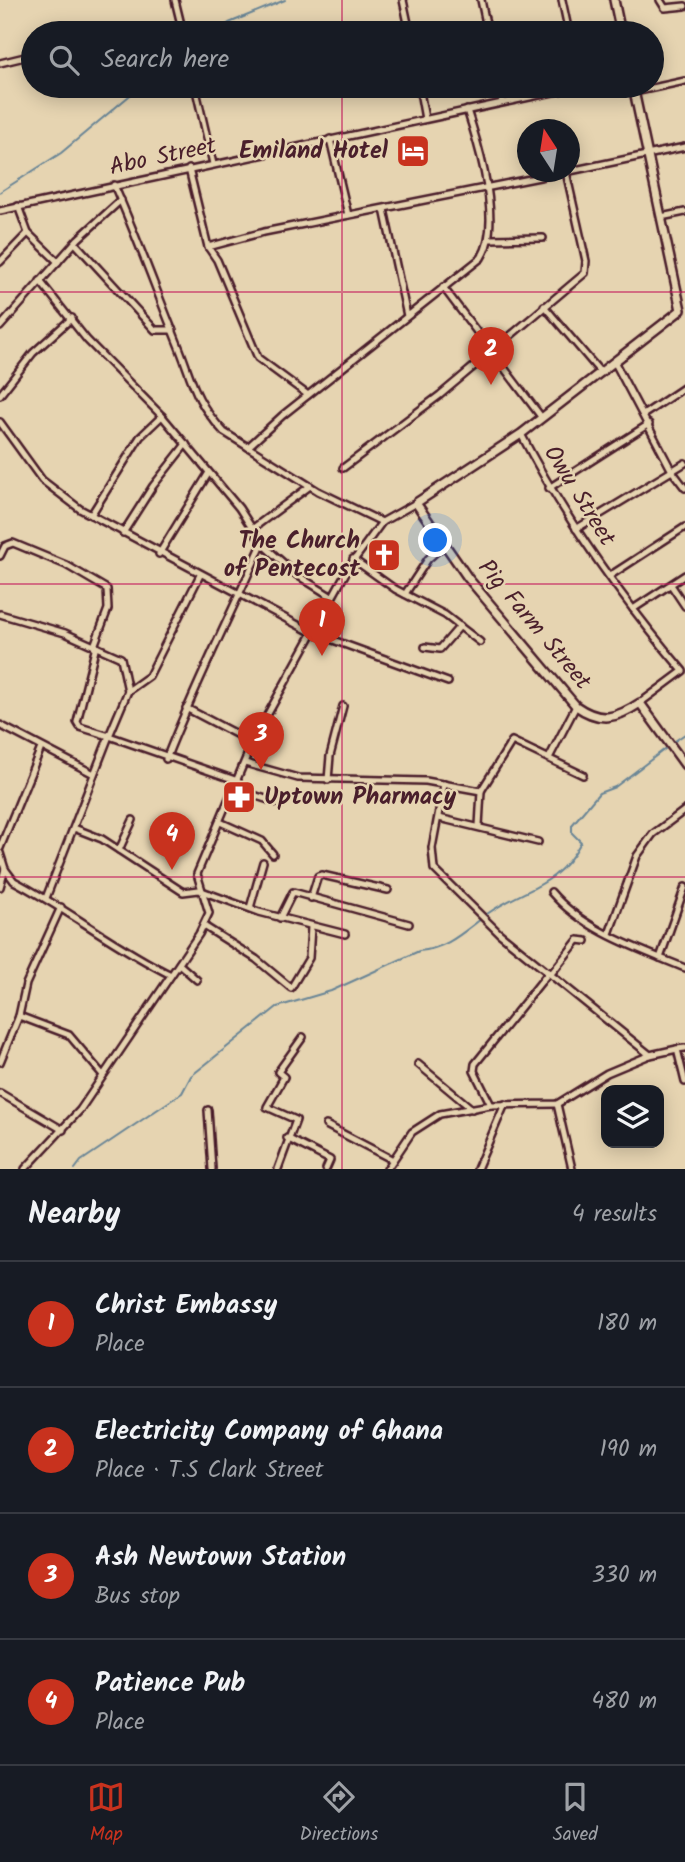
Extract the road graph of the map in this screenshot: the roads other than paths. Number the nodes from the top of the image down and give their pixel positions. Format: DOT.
graph roads {
  1 [pos="175,0"];
  2 [pos="402,0"];
  3 [pos="481,0"];
  4 [pos="562,0"];
  5 [pos="614,0"];
  6 [pos="660,0"];
  7 [pos="685,6"];
  8 [pos="180,21"];
  9 [pos="407,21"];
  10 [pos="485,21"];
  11 [pos="566,21"];
  12 [pos="618,21"];
  13 [pos="21,58"];
  14 [pos="0,63"];
  15 [pos="685,81"];
  16 [pos="664,84"];
  17 [pos="198,98"];
  18 [pos="421,98"];
  19 [pos="501,98"];
  20 [pos="522,98"];
  21 [pos="635,98"];
  22 [pos="502,102"];
  23 [pos="467,110"];
  24 [pos="425,119"];
  25 [pos="330,139"];
  26 [pos="685,147"];
  27 [pos="648,155"];
  28 [pos="214,164"];
  29 [pos="580,168"];
  30 [pos="189,169"];
  31 [pos="517,180"];
  32 [pos="569,182"];
  33 [pos="114,186"];
  34 [pos="485,186"];
  35 [pos="121,200"];
  36 [pos="18,206"];
  37 [pos="384,209"];
  38 [pos="0,211"];
  39 [pos="685,212"];
  40 [pos="348,215"];
  41 [pos="661,217"];
  42 [pos="28,233"];
  43 [pos="544,238"];
  44 [pos="490,239"];
  45 [pos="75,243"];
  46 [pos="208,247"];
  47 [pos="0,262"];
  48 [pos="58,262"];
  49 [pos="40,281"];
  50 [pos="443,287"];
  51 [pos="544,306"];
  52 [pos="683,309"];
  53 [pos="407,316"];
  54 [pos="72,318"];
  55 [pos="0,327"];
  56 [pos="173,330"];
  57 [pos="491,349"];
  58 [pos="615,363"];
  59 [pos="601,373"];
  60 [pos="685,387"];
  61 [pos="0,395"];
  62 [pos="308,395"];
  63 [pos="643,415"];
  64 [pos="162,416"];
  65 [pos="542,418"];
  66 [pos="0,422"];
  67 [pos="649,424"];
  68 [pos="521,434"];
  69 [pos="186,444"];
  70 [pos="248,447"];
  71 [pos="685,463"];
  72 [pos="344,468"];
  73 [pos="672,471"];
  74 [pos="208,474"];
  75 [pos="310,486"];
  76 [pos="549,488"];
  77 [pos="685,488"];
  78 [pos="416,503"];
  79 [pos="91,515"];
  80 [pos="382,522"];
  81 [pos="685,527"];
  82 [pos="252,529"];
  83 [pos="576,529"];
  84 [pos="123,533"];
  85 [pos="262,544"];
  86 [pos="444,545"];
  87 [pos="159,554"];
  88 [pos="0,556"];
  89 [pos="353,559"];
  90 [pos="200,575"];
  91 [pos="611,575"];
  92 [pos="685,575"];
  93 [pos="671,585"];
  94 [pos="240,594"];
  95 [pos="405,594"];
  96 [pos="332,597"];
  97 [pos="685,606"];
  98 [pos="633,609"];
  99 [pos="0,614"];
  100 [pos="460,626"];
  101 [pos="311,632"];
  102 [pos="480,642"];
  103 [pos="95,646"];
  104 [pos="425,648"];
  105 [pos="684,672"];
  106 [pos="448,682"];
  107 [pos="128,691"];
  108 [pos="640,703"];
  109 [pos="343,706"];
  110 [pos="576,706"];
  111 [pos="186,708"];
  112 [pos="0,725"];
  113 [pos="108,736"];
  114 [pos="253,743"];
  115 [pos="41,748"];
  116 [pos="549,758"];
  117 [pos="166,759"];
  118 [pos="245,763"];
  119 [pos="685,765"];
  120 [pos="92,773"];
  121 [pos="583,775"];
  122 [pos="328,780"];
  123 [pos="238,781"];
  124 [pos="444,784"];
  125 [pos="235,789"];
  126 [pos="481,791"];
  127 [pos="281,804"];
  128 [pos="685,810"];
  129 [pos="439,818"];
  130 [pos="133,820"];
  131 [pos="220,822"];
  132 [pos="479,826"];
  133 [pos="74,828"];
  134 [pos="538,842"];
  135 [pos="119,850"];
  136 [pos="0,851"];
  137 [pos="273,854"];
  138 [pos="263,862"];
  139 [pos="5,869"];
  140 [pos="0,887"];
  141 [pos="685,887"];
  142 [pos="199,890"];
  143 [pos="388,890"];
  144 [pos="551,892"];
  145 [pos="46,898"];
  146 [pos="311,898"];
  147 [pos="61,907"];
  148 [pos="250,908"];
  149 [pos="280,918"];
  150 [pos="409,924"];
  151 [pos="204,926"];
  152 [pos="311,927"];
  153 [pos="345,934"];
  154 [pos="609,934"];
  155 [pos="586,942"];
  156 [pos="660,958"];
  157 [pos="179,964"];
  158 [pos="685,968"];
  159 [pos="550,973"];
  160 [pos="171,975"];
  161 [pos="197,980"];
  162 [pos="19,1016"];
  163 [pos="303,1037"];
  164 [pos="685,1048"];
  165 [pos="677,1049"];
  166 [pos="650,1055"];
  167 [pos="0,1062"];
  168 [pos="418,1064"];
  169 [pos="102,1074"];
  170 [pos="685,1082"];
  171 [pos="0,1093"];
  172 [pos="505,1104"];
  173 [pos="557,1104"];
  174 [pos="491,1105"];
  175 [pos="472,1109"];
  176 [pos="208,1110"];
  177 [pos="326,1125"];
  178 [pos="62,1130"];
  179 [pos="287,1138"];
  180 [pos="393,1160"];
  181 [pos="24,1169"];
  182 [pos="212,1169"];
  183 [pos="278,1169"];
  184 [pos="326,1169"];
  185 [pos="387,1169"];
  186 [pos="477,1169"];
  187 [pos="572,1169"];
  1 -- 8 [label="street"];
  2 -- 9 [label="street"];
  3 -- 10 [label="street"];
  4 -- 11 [label="street"];
  5 -- 12 [label="street"];
  6 -- 7 [label="street"];
  13 -- 14 [label="street"];
  15 -- 16 [label="street"];
  17 -- 28 [label="street"];
  18 -- 24 [label="street"];
  19 -- 22 [label="street"];
  20 -- 22 [label="street, Abo Street"];
  21 -- 27 [label="street"];
  22 -- 23 [label="street, Abo Street"];
  23 -- 24 [label="street, Abo Street"];
  23 -- 34 [label="street"];
  24 -- 25 [label="street, Abo Street"];
  25 -- 28 [label="street, Abo Street"];
  25 -- 40 [label="street"];
  26 -- 27 [label="street"];
  27 -- 29 [label="street"];
  27 -- 41 [label="street"];
  28 -- 30 [label="street, Abo Street"];
  30 -- 33 [label="street, Abo Street"];
  30 -- 46 [label="street"];
  31 -- 34 [label="street"];
  32 -- 51 [label="street"];
  33 -- 35 [label="street"];
  33 -- 36 [label="street, Abo Street"];
  34 -- 37 [label="street"];
  34 -- 44 [label="street"];
  35 -- 45 [label="street"];
  35 -- 56 [label="street"];
  36 -- 38 [label="street, Abo Street"];
  36 -- 42 [label="street"];
  37 -- 40 [label="street"];
  37 -- 53 [label="street"];
  39 -- 41 [label="street"];
  40 -- 46 [label="street"];
  41 -- 52 [label="street"];
  42 -- 47 [label="street"];
  42 -- 48 [label="street"];
  43 -- 44 [label="street"];
  44 -- 50 [label="street"];
  45 -- 48 [label="street"];
  45 -- 56 [label="street"];
  46 -- 62 [label="street"];
  48 -- 49 [label="street"];
  49 -- 54 [label="street"];
  49 -- 55 [label="street"];
  50 -- 53 [label="street"];
  50 -- 57 [label="street"];
  51 -- 57 [label="street"];
  51 -- 59 [label="street"];
  52 -- 58 [label="street"];
  53 -- 62 [label="street"];
  54 -- 61 [label="street"];
  54 -- 64 [label="street"];
  56 -- 70 [label="street"];
  57 -- 65 [label="street"];
  57 -- 72 [label="street"];
  58 -- 59 [label="street"];
  58 -- 63 [label="street"];
  59 -- 65 [label="street"];
  60 -- 63 [label="street"];
  62 -- 70 [label="street"];
  63 -- 67 [label="street"];
  64 -- 69 [label="street"];
  64 -- 79 [label="street"];
  65 -- 68 [label="street"];
  66 -- 79 [label="street"];
  67 -- 73 [label="street"];
  67 -- 76 [label="street"];
  68 -- 76 [label="street, Owu Street"];
  68 -- 78 [label="street"];
  69 -- 74 [label="street"];
  69 -- 84 [label="street"];
  70 -- 75 [label="street"];
  71 -- 73 [label="street"];
  73 -- 77 [label="street"];
  73 -- 83 [label="street"];
  74 -- 82 [label="street"];
  74 -- 87 [label="street"];
  75 -- 80 [label="street"];
  75 -- 82 [label="street"];
  76 -- 83 [label="street, Owu Street"];
  78 -- 80 [label="street"];
  78 -- 86 [label="street, Pig Farm Street"];
  79 -- 84 [label="street"];
  80 -- 89 [label="street"];
  81 -- 91 [label="street"];
  82 -- 85 [label="street"];
  83 -- 91 [label="street, Owu Street"];
  84 -- 87 [label="street"];
  85 -- 94 [label="street"];
  85 -- 96 [label="street"];
  86 -- 95 [label="street"];
  86 -- 110 [label="street, Pig Farm Street"];
  87 -- 90 [label="street"];
  88 -- 103 [label="street"];
  89 -- 95 [label="street"];
  89 -- 96 [label="street"];
  90 -- 94 [label="street"];
  90 -- 107 [label="street"];
  91 -- 98 [label="street, Pig Farm Street"];
  92 -- 93 [label="street"];
  93 -- 97 [label="street"];
  93 -- 98 [label="street"];
  94 -- 101 [label="street"];
  94 -- 111 [label="street"];
  95 -- 100 [label="street"];
  96 -- 101 [label="street"];
  98 -- 105 [label="street, Pig Farm Street"];
  99 -- 103 [label="street"];
  100 -- 102 [label="street"];
  100 -- 104 [label="street"];
  101 -- 106 [label="street"];
  101 -- 114 [label="street"];
  103 -- 107 [label="street"];
  103 -- 113 [label="street"];
  105 -- 108 [label="street, Pig Farm Street"];
  107 -- 113 [label="street"];
  108 -- 110 [label="street, Pig Farm Street"];
  108 -- 119 [label="street"];
  109 -- 122 [label="street"];
  110 -- 116 [label="street"];
  111 -- 114 [label="street"];
  111 -- 117 [label="street"];
  112 -- 115 [label="street"];
  113 -- 117 [label="street"];
  113 -- 120 [label="street"];
  114 -- 118 [label="street"];
  115 -- 120 [label="street"];
  115 -- 136 [label="street"];
  116 -- 121 [label="street"];
  116 -- 126 [label="street"];
  117 -- 123 [label="street"];
  118 -- 122 [label="street"];
  118 -- 123 [label="street"];
  120 -- 133 [label="street"];
  122 -- 124 [label="street"];
  123 -- 125 [label="street"];
  124 -- 126 [label="street"];
  124 -- 129 [label="street"];
  125 -- 127 [label="street"];
  125 -- 131 [label="street"];
  126 -- 132 [label="street"];
  128 -- 154 [label="street"];
  129 -- 132 [label="street"];
  129 -- 159 [label="street"];
  130 -- 135 [label="street"];
  131 -- 137 [label="street"];
  131 -- 142 [label="street"];
  132 -- 134 [label="street"];
  133 -- 135 [label="street"];
  133 -- 145 [label="street"];
  135 -- 142 [label="street"];
  136 -- 139 [label="street"];
  138 -- 148 [label="street"];
  139 -- 140 [label="street"];
  139 -- 145 [label="street"];
  141 -- 156 [label="street"];
  142 -- 148 [label="street"];
  142 -- 151 [label="street"];
  143 -- 146 [label="street"];
  144 -- 154 [label="street"];
  145 -- 147 [label="street"];
  146 -- 149 [label="street"];
  146 -- 150 [label="street"];
  147 -- 160 [label="street"];
  147 -- 162 [label="street"];
  148 -- 149 [label="street"];
  149 -- 152 [label="street"];
  151 -- 152 [label="street"];
  151 -- 157 [label="street"];
  152 -- 153 [label="street"];
  154 -- 156 [label="street"];
  155 -- 159 [label="street"];
  156 -- 158 [label="street"];
  157 -- 160 [label="street"];
  157 -- 161 [label="street"];
  159 -- 166 [label="street"];
  159 -- 174 [label="street"];
  160 -- 169 [label="street"];
  162 -- 167 [label="street"];
  162 -- 169 [label="street"];
  163 -- 179 [label="street"];
  164 -- 165 [label="street"];
  165 -- 166 [label="street"];
  165 -- 170 [label="street"];
  166 -- 173 [label="street"];
  168 -- 175 [label="street"];
  169 -- 178 [label="street"];
  171 -- 178 [label="street"];
  172 -- 173 [label="street"];
  172 -- 174 [label="street"];
  172 -- 186 [label="street"];
  173 -- 187 [label="street"];
  174 -- 175 [label="street"];
  175 -- 180 [label="street"];
  176 -- 182 [label="street"];
  177 -- 180 [label="street"];
  178 -- 181 [label="street"];
  179 -- 183 [label="street"];
  179 -- 184 [label="street"];
  180 -- 185 [label="street"];
}
